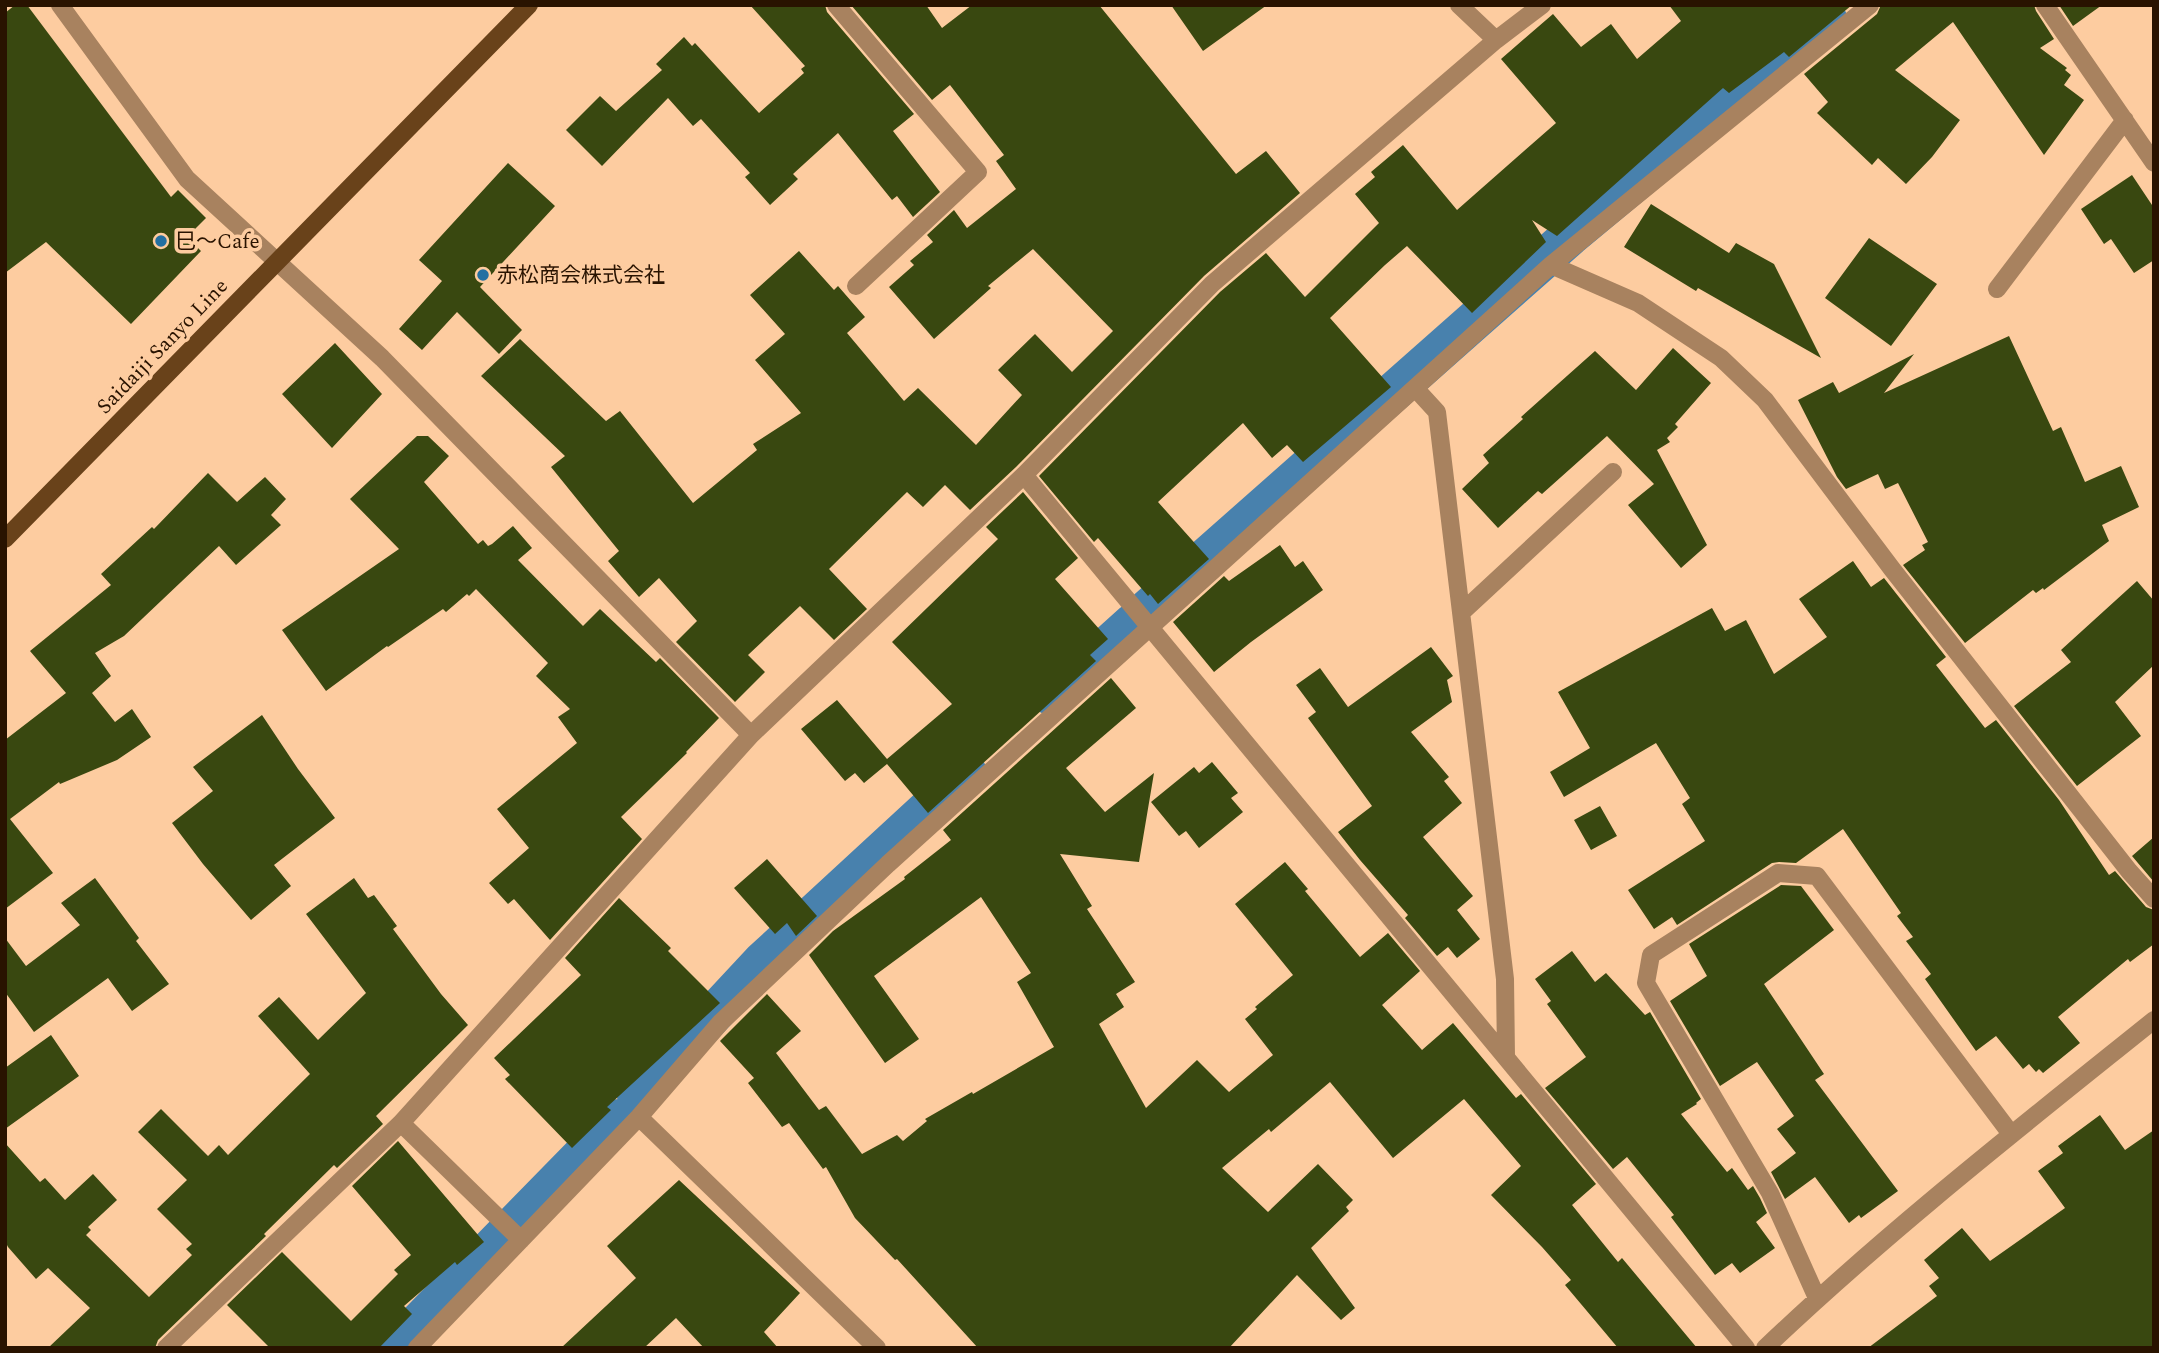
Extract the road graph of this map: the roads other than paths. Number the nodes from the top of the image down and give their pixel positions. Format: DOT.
graph roads {
  1 [pos="60,5"];
  2 [pos="528,5"];
  3 [pos="836,5"];
  4 [pos="1459,5"];
  5 [pos="1542,5"];
  6 [pos="1870,5"];
  7 [pos="2045,5"];
  8 [pos="1496,40"];
  9 [pos="2125,120"];
  10 [pos="2154,163"];
  11 [pos="277,262"];
  12 [pos="1551,265"];
  13 [pos="856,286"];
  14 [pos="1997,289"];
  15 [pos="1415,388"];
  16 [pos="1613,472"];
  17 [pos="1024,475"];
  18 [pos="5,539"];
  19 [pos="1461,613"];
  20 [pos="1151,627"];
  21 [pos="751,735"];
  22 [pos="2154,899"];
  23 [pos="2154,1020"];
  24 [pos="1506,1057"];
  25 [pos="639,1117"];
  26 [pos="401,1123"];
  27 [pos="2011,1134"];
  28 [pos="521,1240"];
  29 [pos="1817,1298"];
  30 [pos="176,1344"];
  31 [pos="417,1348"];
  32 [pos="877,1348"];
  33 [pos="1746,1348"];
  34 [pos="1765,1348"];
  1 -- 11 [label="street"];
  2 -- 11 [label="main road, Saidaiji Sanyo Line"];
  3 -- 13 [label="street"];
  4 -- 8 [label="street"];
  5 -- 8 [label="street"];
  6 -- 12 [label="street"];
  7 -- 9 [label="street"];
  8 -- 17 [label="street"];
  9 -- 10 [label="street"];
  9 -- 14 [label="street"];
  11 -- 18 [label="main road, Saidaiji Sanyo Line"];
  11 -- 21 [label="street"];
  12 -- 15 [label="street"];
  12 -- 22 [label="street"];
  15 -- 19 [label="street"];
  15 -- 20 [label="street"];
  16 -- 19 [label="street"];
  17 -- 20 [label="street"];
  17 -- 21 [label="street"];
  19 -- 24 [label="street"];
  20 -- 24 [label="street"];
  20 -- 25 [label="street"];
  21 -- 26 [label="street"];
  23 -- 27 [label="street"];
  24 -- 33 [label="street"];
  25 -- 28 [label="street"];
  25 -- 32 [label="street"];
  26 -- 28 [label="street"];
  26 -- 30 [label="street"];
  27 -- 29 [label="street"];
  27 -- 29 [label="street"];
  28 -- 31 [label="street"];
  29 -- 34 [label="street"];
}
